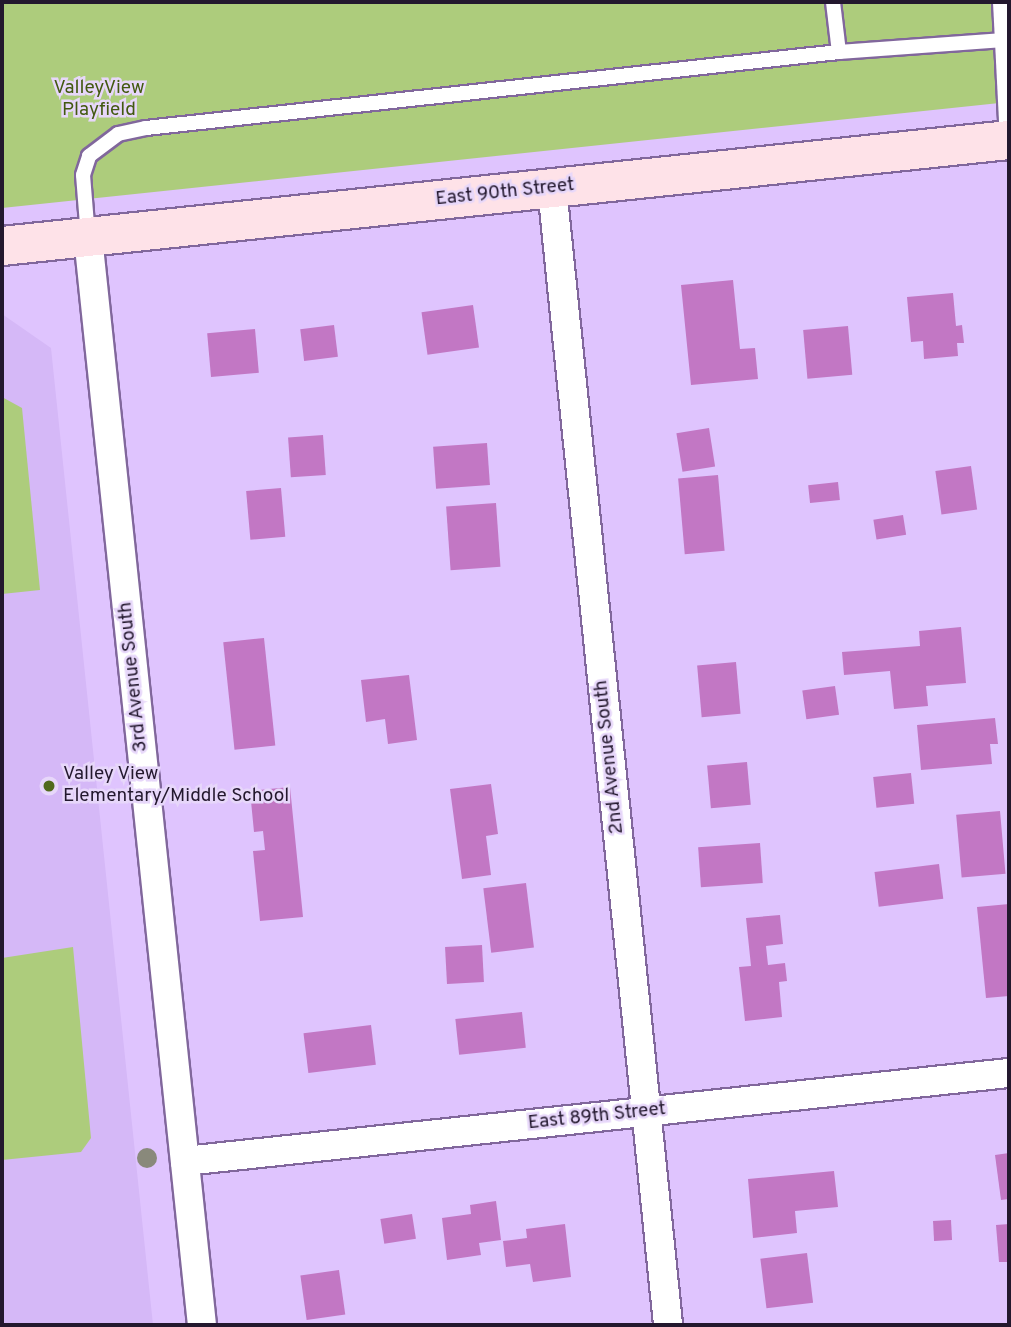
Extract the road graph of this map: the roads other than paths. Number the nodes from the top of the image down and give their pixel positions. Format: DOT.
graph roads {
  1 [pos="833,2"];
  2 [pos="1000,2"];
  3 [pos="1004,40"];
  4 [pos="839,52"];
  5 [pos="1008,148"];
  6 [pos="552,188"];
  7 [pos="88,237"];
  8 [pos="2,246"];
  9 [pos="1009,1073"];
  10 [pos="647,1112"];
  11 [pos="185,1161"];
  12 [pos="202,1325"];
  13 [pos="668,1325"];
  1 -- 4 [label="lane"];
  2 -- 3 [label="lane"];
  3 -- 4 [label="lane"];
  3 -- 5 [label="lane"];
  4 -- 7 [label="lane"];
  5 -- 6 [label="street, East 90th Street"];
  6 -- 7 [label="street, East 90th Street"];
  6 -- 10 [label="street, 2nd Avenue South"];
  7 -- 8 [label="street, East 90th Street"];
  7 -- 11 [label="street, 3rd Avenue South"];
  9 -- 10 [label="street, East 89th Street"];
  10 -- 11 [label="street, East 89th Street"];
  10 -- 13 [label="street, 2nd Avenue South"];
  11 -- 12 [label="street, 3rd Avenue South"];
}
